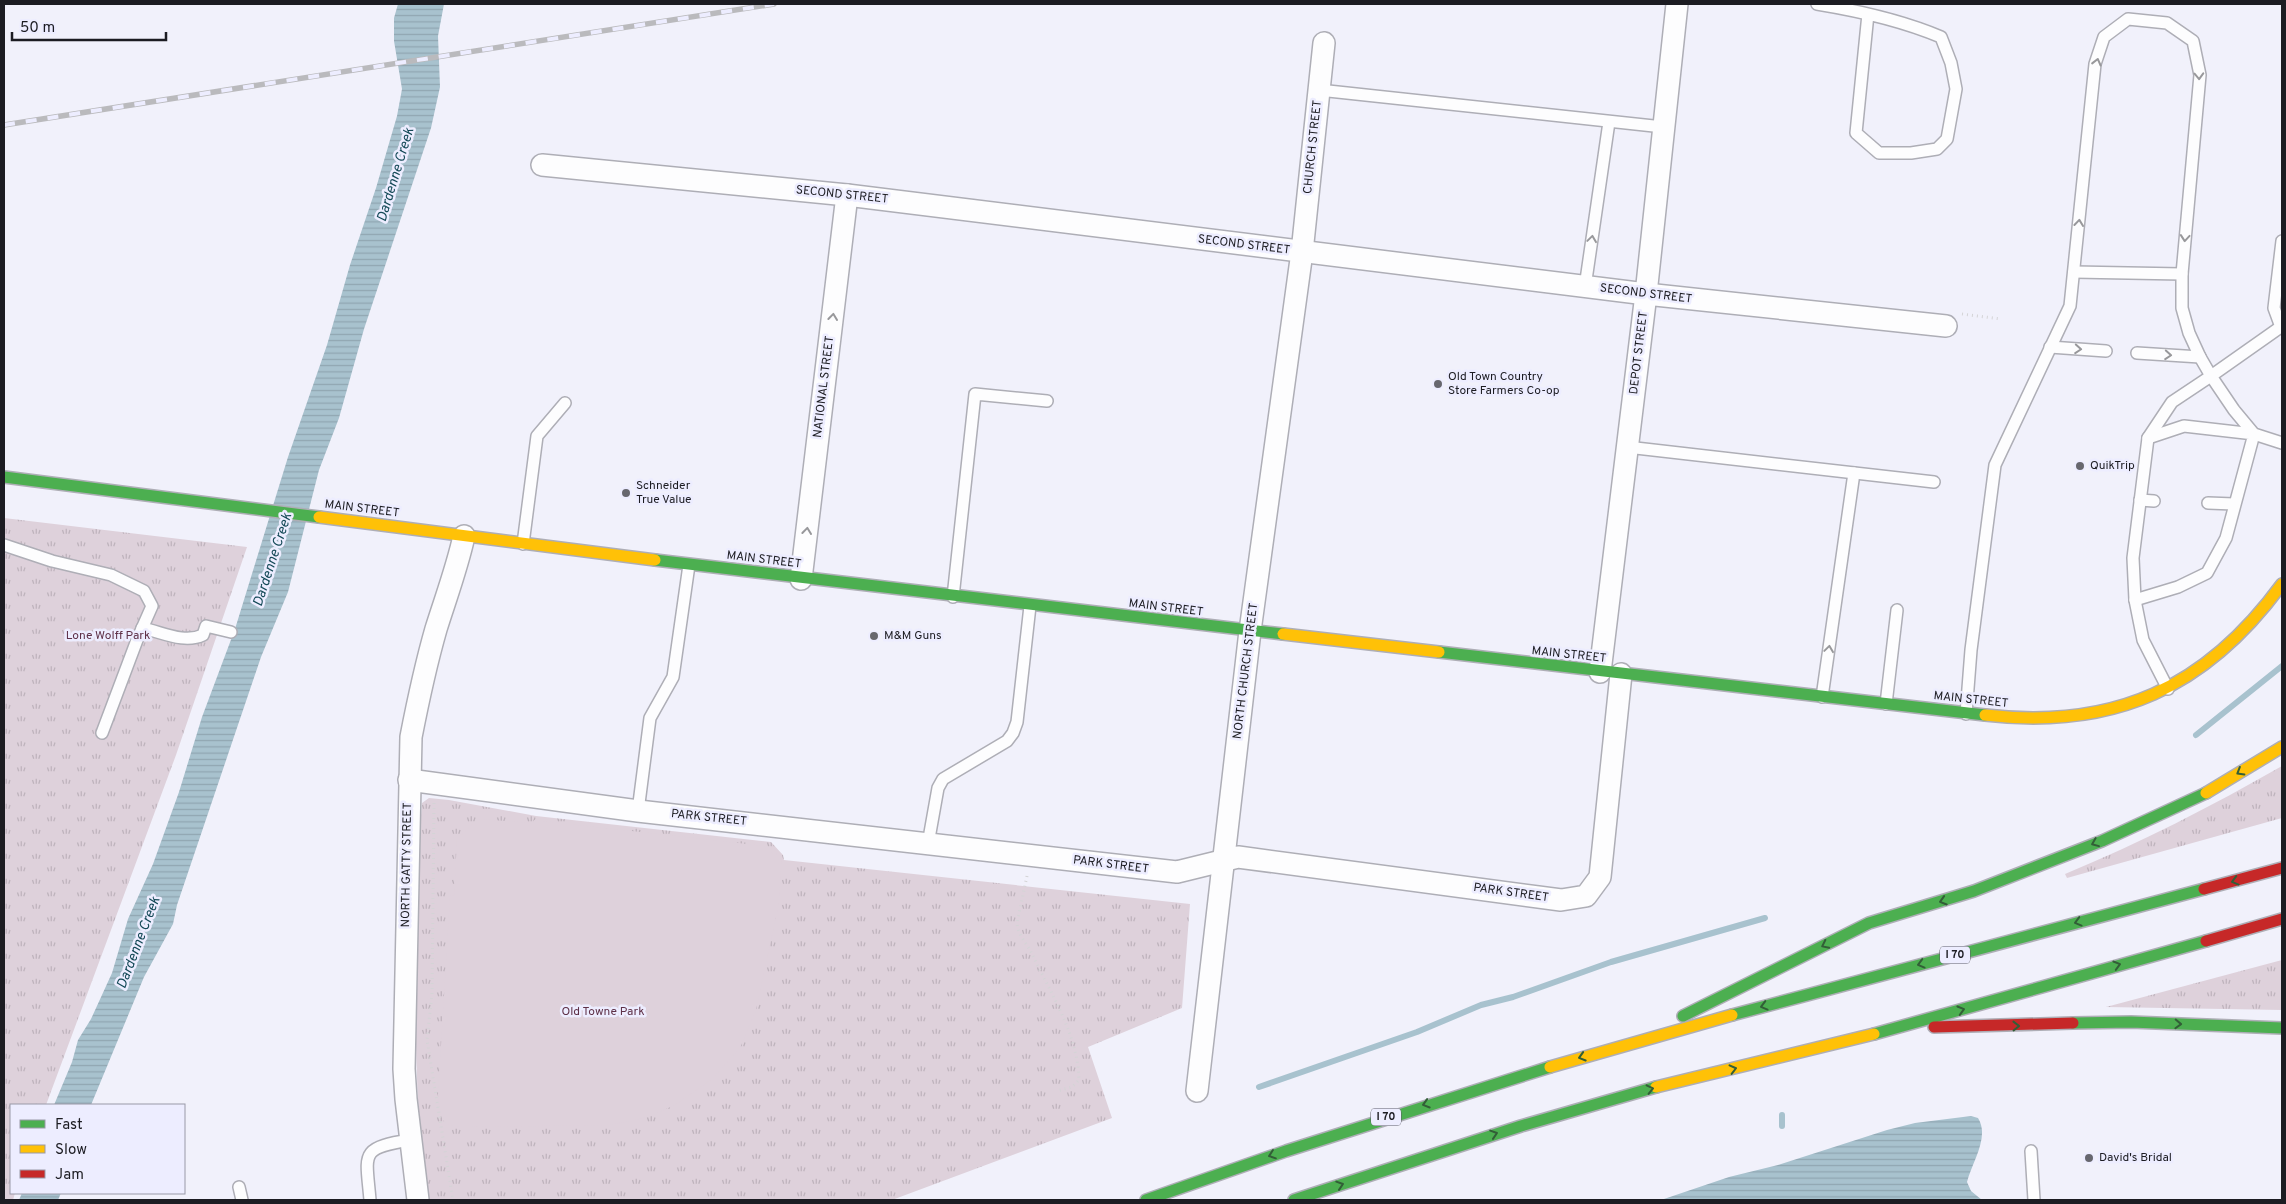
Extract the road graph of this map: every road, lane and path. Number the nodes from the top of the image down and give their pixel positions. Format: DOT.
graph roads {
  1 [pos="1676,4"];
  2 [pos="1817,4"];
  3 [pos="1868,14"];
  4 [pos="1324,43"];
  5 [pos="1319,90"];
  6 [pos="1609,122"];
  7 [pos="1663,127"];
  8 [pos="542,165"];
  9 [pos="847,195"];
  10 [pos="2282,241"];
  11 [pos="1302,252"];
  12 [pos="2074,272"];
  13 [pos="2182,274"];
  14 [pos="1585,287"];
  15 [pos="1646,294"];
  16 [pos="2001,319"];
  17 [pos="1952,320"];
  18 [pos="2282,326"];
  19 [pos="2050,348"];
  20 [pos="2106,351"];
  21 [pos="2137,353"];
  22 [pos="2200,358"];
  23 [pos="2211,376"];
  24 [pos="1047,401"];
  25 [pos="565,403"];
  26 [pos="2254,434"];
  27 [pos="2148,438"];
  28 [pos="2282,443"];
  29 [pos="1627,447"];
  30 [pos="1854,473"];
  31 [pos="4,477"];
  32 [pos="1934,482"];
  33 [pos="2140,500"];
  34 [pos="2154,501"];
  35 [pos="2208,503"];
  36 [pos="2234,504"];
  37 [pos="464,536"];
  38 [pos="523,544"];
  39 [pos="4,545"];
  40 [pos="689,565"];
  41 [pos="801,579"];
  42 [pos="2282,584"];
  43 [pos="953,597"];
  44 [pos="2135,600"];
  45 [pos="1030,606"];
  46 [pos="1897,610"];
  47 [pos="142,628"];
  48 [pos="1250,631"];
  49 [pos="231,632"];
  50 [pos="1610,673"];
  51 [pos="2168,689"];
  52 [pos="1822,697"];
  53 [pos="1886,704"];
  54 [pos="1966,714"];
  55 [pos="102,733"];
  56 [pos="2282,747"];
  57 [pos="409,780"];
  58 [pos="434,784"];
  59 [pos="638,811"];
  60 [pos="928,844"];
  61 [pos="1030,855"];
  62 [pos="1222,862"];
  63 [pos="2282,868"];
  64 [pos="2282,919"];
  65 [pos="1897,1028"];
  66 [pos="2282,1028"];
  67 [pos="1628,1043"];
  68 [pos="1057,1091"];
  69 [pos="1196,1091"];
  70 [pos="410,1140"];
  71 [pos="2031,1151"];
  72 [pos="239,1187"];
  73 [pos="242,1200"];
  74 [pos="370,1200"];
  75 [pos="418,1200"];
  76 [pos="453,1200"];
  77 [pos="1146,1200"];
  78 [pos="1294,1200"];
  79 [pos="2034,1200"];
  1 -- 7 [label="street, DEPOT STREET"];
  2 -- 3 [label="lane"];
  3 -- 3 [label="lane"];
  4 -- 5 [label="street, CHURCH STREET"];
  5 -- 6 [label="lane"];
  5 -- 11 [label="street, CHURCH STREET"];
  6 -- 7 [label="lane"];
  14 -- 6 [label="lane, one-way"];
  7 -- 15 [label="street, DEPOT STREET"];
  8 -- 9 [label="street, SECOND STREET"];
  9 -- 11 [label="street, SECOND STREET"];
  41 -- 9 [label="street, NATIONAL STREET, one-way"];
  10 -- 18 [label="lane"];
  11 -- 14 [label="street, SECOND STREET"];
  11 -- 48 [label="street, NORTH CHURCH STREET"];
  12 -- 13 [label="lane"];
  12 -- 13 [label="lane, one-way"];
  12 -- 19 [label="lane"];
  13 -- 22 [label="lane"];
  14 -- 15 [label="street, SECOND STREET"];
  15 -- 17 [label="street, SECOND STREET"];
  15 -- 29 [label="street, DEPOT STREET"];
  16 -- 17 [label="path"];
  18 -- 23 [label="lane"];
  19 -- 20 [label="lane, one-way"];
  19 -- 54 [label="lane"];
  21 -- 22 [label="lane, one-way"];
  22 -- 23 [label="lane"];
  23 -- 26 [label="lane"];
  23 -- 27 [label="lane"];
  24 -- 43 [label="lane"];
  25 -- 38 [label="lane"];
  26 -- 27 [label="lane"];
  26 -- 28 [label="lane"];
  26 -- 36 [label="lane"];
  27 -- 33 [label="lane"];
  29 -- 30 [label="lane"];
  29 -- 50 [label="street, DEPOT STREET"];
  30 -- 32 [label="lane"];
  52 -- 30 [label="lane, one-way"];
  31 -- 37 [label="main road, MAIN STREET"];
  33 -- 34 [label="lane"];
  33 -- 44 [label="lane"];
  35 -- 36 [label="lane"];
  36 -- 44 [label="lane"];
  37 -- 38 [label="main road, MAIN STREET"];
  37 -- 57 [label="street, NORTH GATTY STREET"];
  38 -- 40 [label="main road, MAIN STREET"];
  39 -- 47 [label="lane"];
  40 -- 41 [label="main road, MAIN STREET"];
  40 -- 59 [label="lane"];
  41 -- 43 [label="main road, MAIN STREET"];
  42 -- 51 [label="main road, MAIN STREET"];
  43 -- 45 [label="main road, MAIN STREET"];
  44 -- 51 [label="lane"];
  45 -- 48 [label="main road, MAIN STREET"];
  45 -- 60 [label="lane"];
  46 -- 53 [label="lane"];
  47 -- 49 [label="lane"];
  47 -- 55 [label="lane"];
  48 -- 50 [label="main road, MAIN STREET"];
  48 -- 62 [label="street, NORTH CHURCH STREET"];
  50 -- 52 [label="main road, MAIN STREET"];
  50 -- 62 [label="street, PARK STREET"];
  51 -- 54 [label="main road, MAIN STREET"];
  52 -- 53 [label="main road, MAIN STREET"];
  53 -- 54 [label="main road, MAIN STREET"];
  56 -- 67 [label="main road, one-way"];
  57 -- 58 [label="street, PARK STREET"];
  57 -- 70 [label="street, NORTH GATTY STREET"];
  58 -- 59 [label="street, PARK STREET"];
  58 -- 76 [label="path"];
  59 -- 60 [label="street, PARK STREET"];
  60 -- 61 [label="street, PARK STREET"];
  61 -- 62 [label="street, PARK STREET"];
  61 -- 68 [label="path"];
  62 -- 69 [label="street, NORTH CHURCH STREET"];
  63 -- 67 [label="main road, I 70, one-way"];
  65 -- 64 [label="main road, one-way"];
  65 -- 66 [label="main road, one-way"];
  78 -- 65 [label="main road, one-way"];
  67 -- 77 [label="main road, I 70, one-way"];
  70 -- 74 [label="lane"];
  70 -- 75 [label="street, NORTH GATTY STREET"];
  71 -- 79 [label="lane"];
  72 -- 73 [label="lane"];
}
